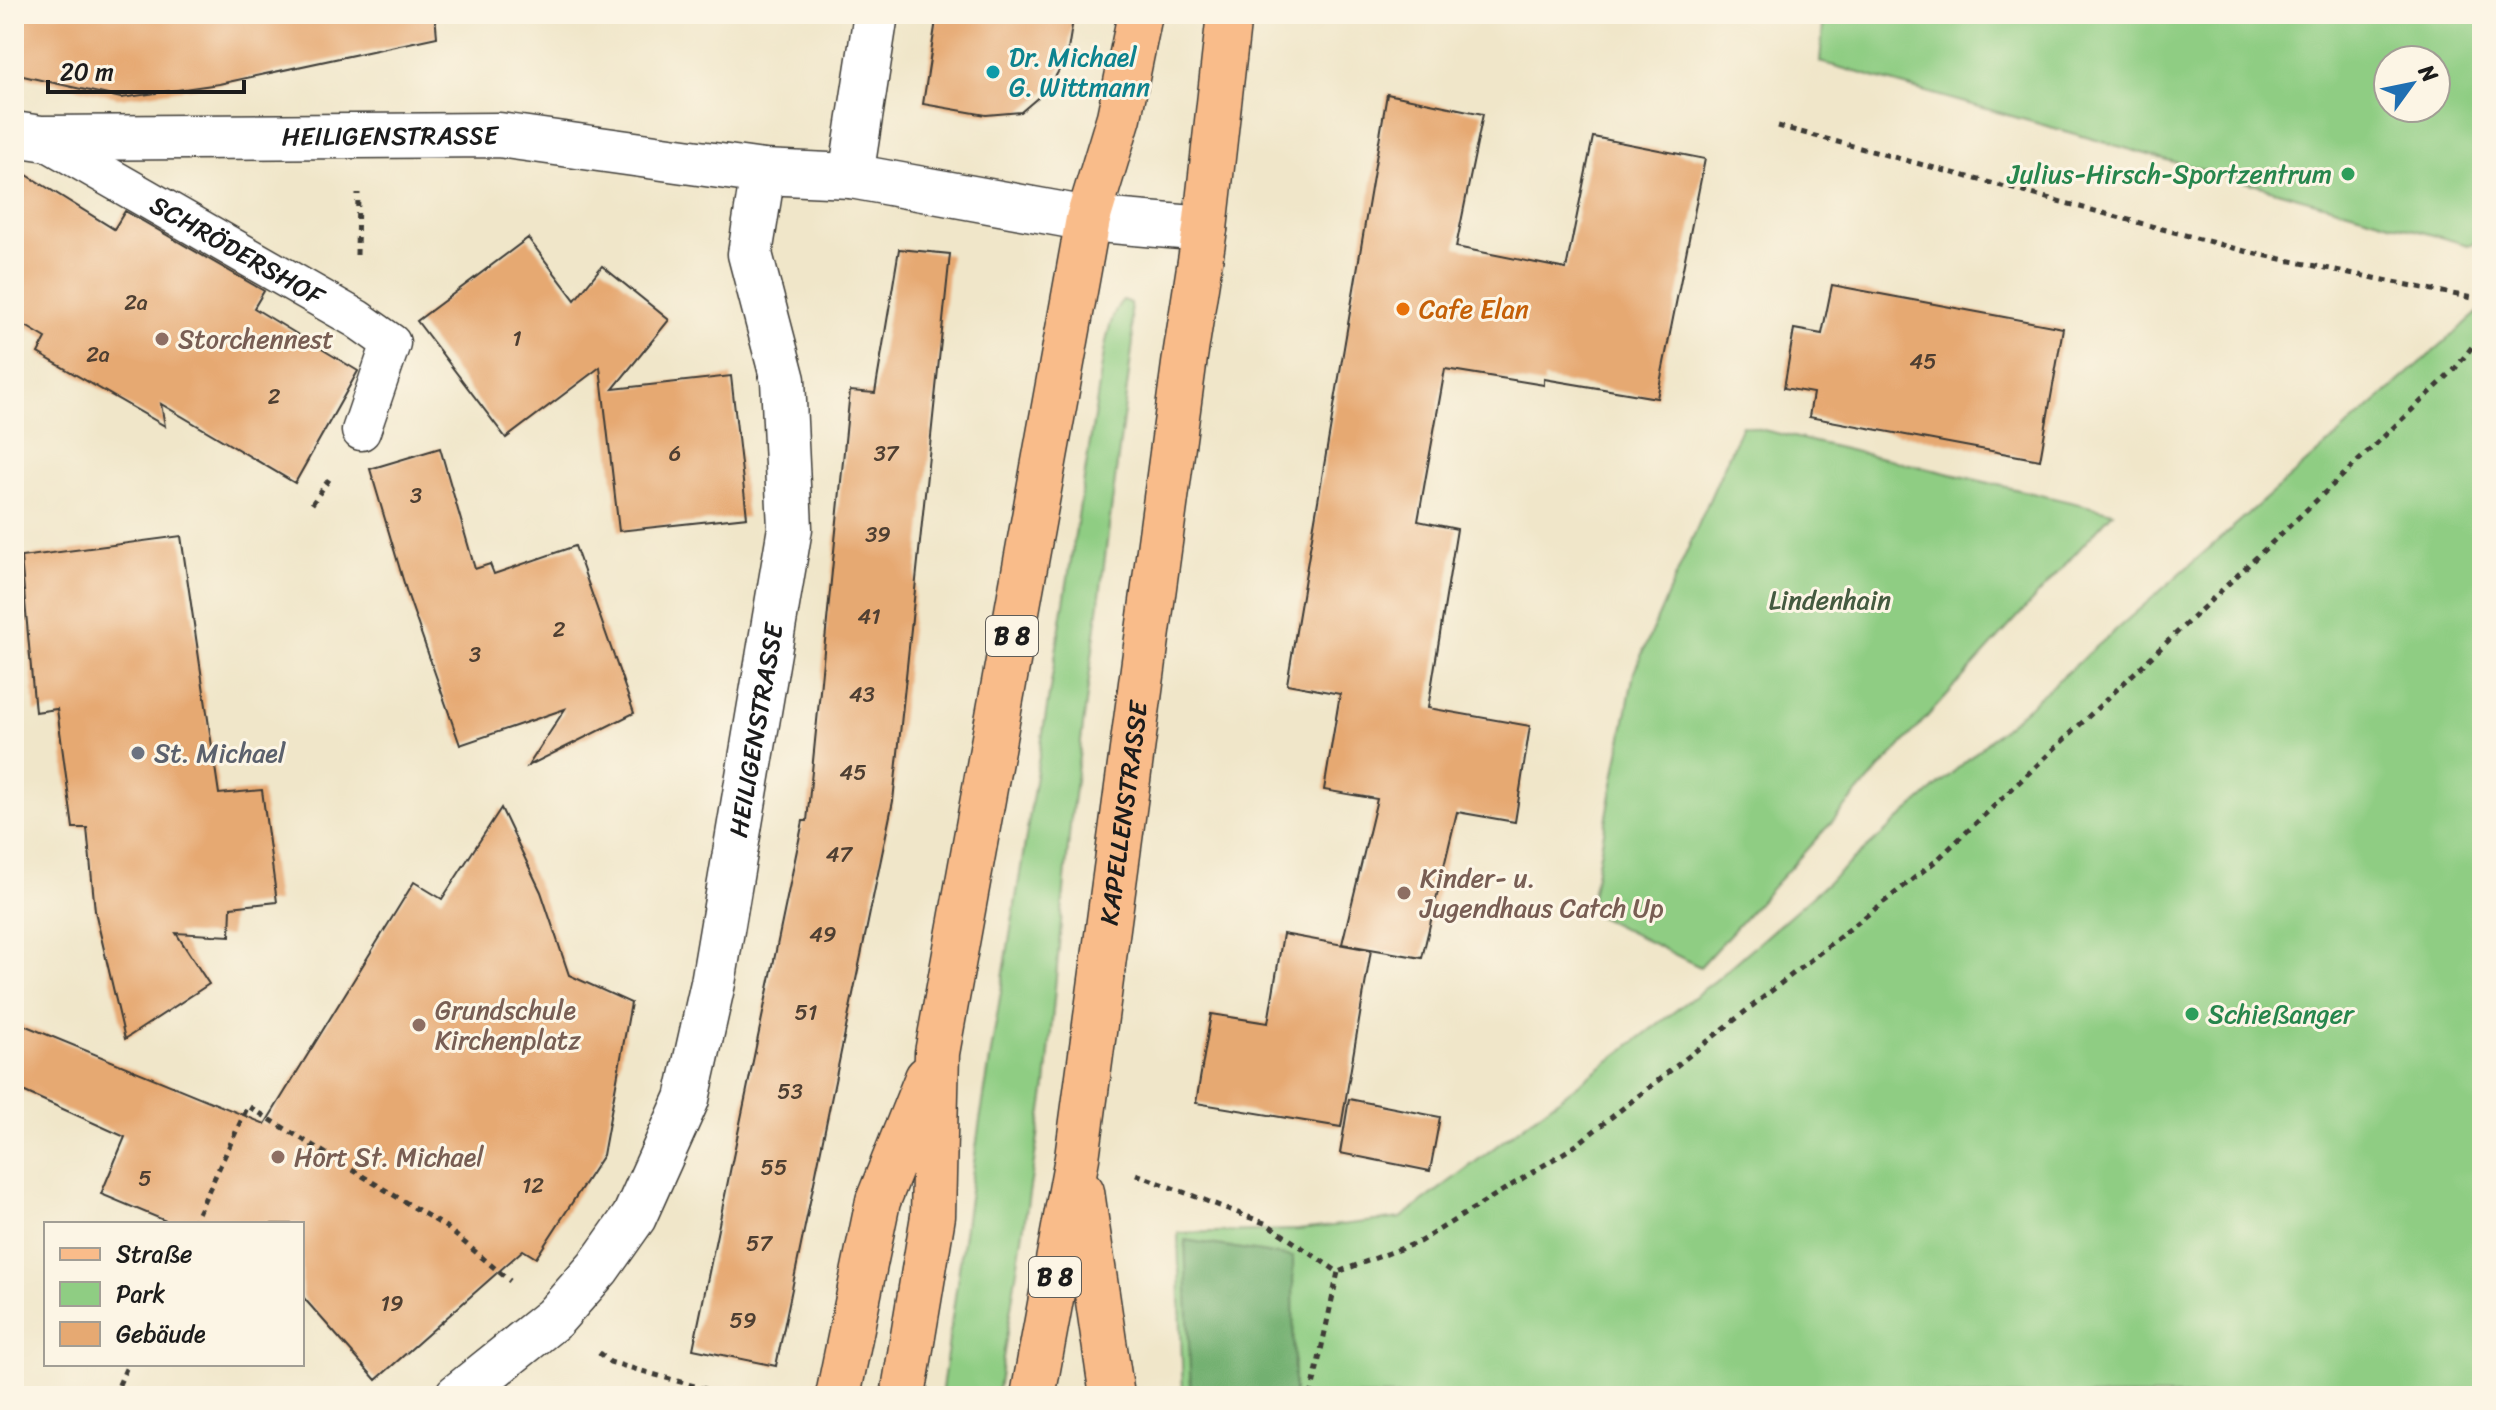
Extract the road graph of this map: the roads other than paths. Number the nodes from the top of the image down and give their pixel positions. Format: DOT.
graph roads {
  1 [pos="876,14"];
  2 [pos="1140,14"];
  3 [pos="1229,14"];
  4 [pos="28,136"];
  5 [pos="763,172"];
  6 [pos="851,176"];
  7 [pos="1088,219"];
  8 [pos="1205,229"];
  9 [pos="361,431"];
  10 [pos="937,1053"];
  11 [pos="1077,1158"];
  12 [pos="457,1396"];
  13 [pos="838,1396"];
  14 [pos="903,1396"];
  15 [pos="1033,1396"];
  16 [pos="1112,1396"];
  1 -- 6 [label="street"];
  2 -- 7 [label="main road, B 8"];
  3 -- 8 [label="main road, KAPELLENSTRASSE / B 8"];
  4 -- 5 [label="street, HEILIGENSTRASSE"];
  4 -- 9 [label="lane, SCHRÖDERSHOF"];
  5 -- 6 [label="street, HEILIGENSTRASSE"];
  5 -- 12 [label="street, HEILIGENSTRASSE"];
  6 -- 7 [label="street, HEILIGENSTRASSE"];
  7 -- 8 [label="street"];
  7 -- 10 [label="main road, B 8"];
  8 -- 11 [label="main road, KAPELLENSTRASSE / B 8"];
  10 -- 13 [label="main road, B 8"];
  10 -- 14 [label="main road"];
  11 -- 15 [label="main road, KAPELLENSTRASSE / B 8"];
  11 -- 16 [label="main road"];
}
